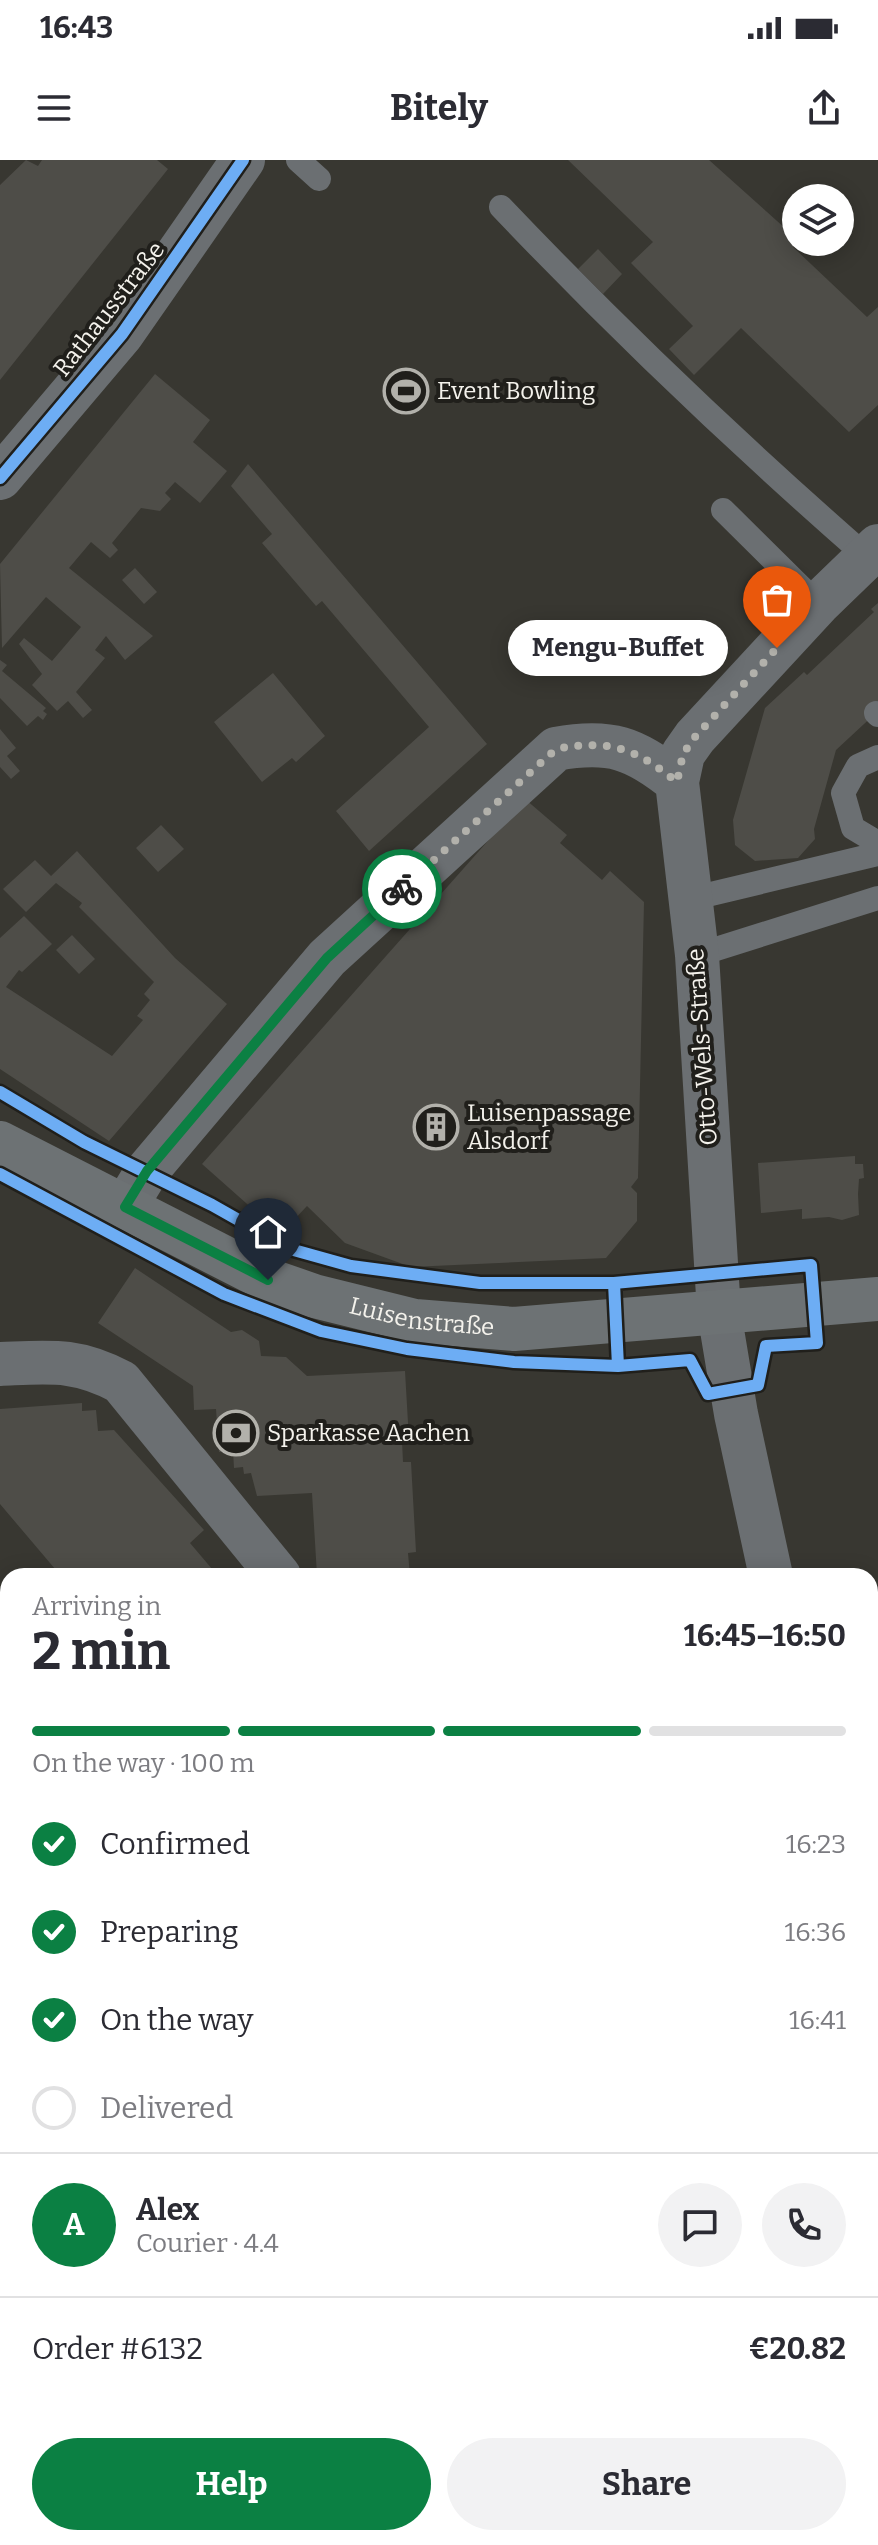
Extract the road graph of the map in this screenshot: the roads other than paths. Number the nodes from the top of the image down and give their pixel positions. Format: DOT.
graph roads {
  1 [pos="243,160"];
  2 [pos="298,160"];
  3 [pos="319,179"];
  4 [pos="501,207"];
  5 [pos="0,478"];
  6 [pos="723,510"];
  7 [pos="873,552"];
  8 [pos="818,604"];
  9 [pos="878,757"];
  10 [pos="677,782"];
  11 [pos="878,843"];
  12 [pos="878,854"];
  13 [pos="878,898"];
  14 [pos="690,899"];
  15 [pos="697,955"];
  16 [pos="0,1143"];
  17 [pos="125,1207"];
  18 [pos="878,1299"];
  19 [pos="719,1312"];
  20 [pos="0,1364"];
  21 [pos="272,1568"];
  22 [pos="769,1568"];
  1 -- 5 [label="street, Rathausstraße"];
  2 -- 3 [label="lane"];
  4 -- 7 [label="lane"];
  6 -- 8 [label="lane"];
  7 -- 8 [label="street, Otto-Wels-Straße"];
  8 -- 10 [label="street, Otto-Wels-Straße"];
  9 -- 11 [label="lane"];
  10 -- 14 [label="street, Otto-Wels-Straße"];
  10 -- 17 [label="street"];
  12 -- 14 [label="lane"];
  13 -- 15 [label="lane"];
  14 -- 15 [label="street, Otto-Wels-Straße"];
  15 -- 19 [label="street, Otto-Wels-Straße"];
  16 -- 17 [label="main road, Luisenstraße"];
  17 -- 19 [label="main road, Luisenstraße"];
  18 -- 19 [label="main road, Luisenstraße"];
  19 -- 22 [label="street, Otto-Wels-Straße"];
  20 -- 21 [label="street"];
}
